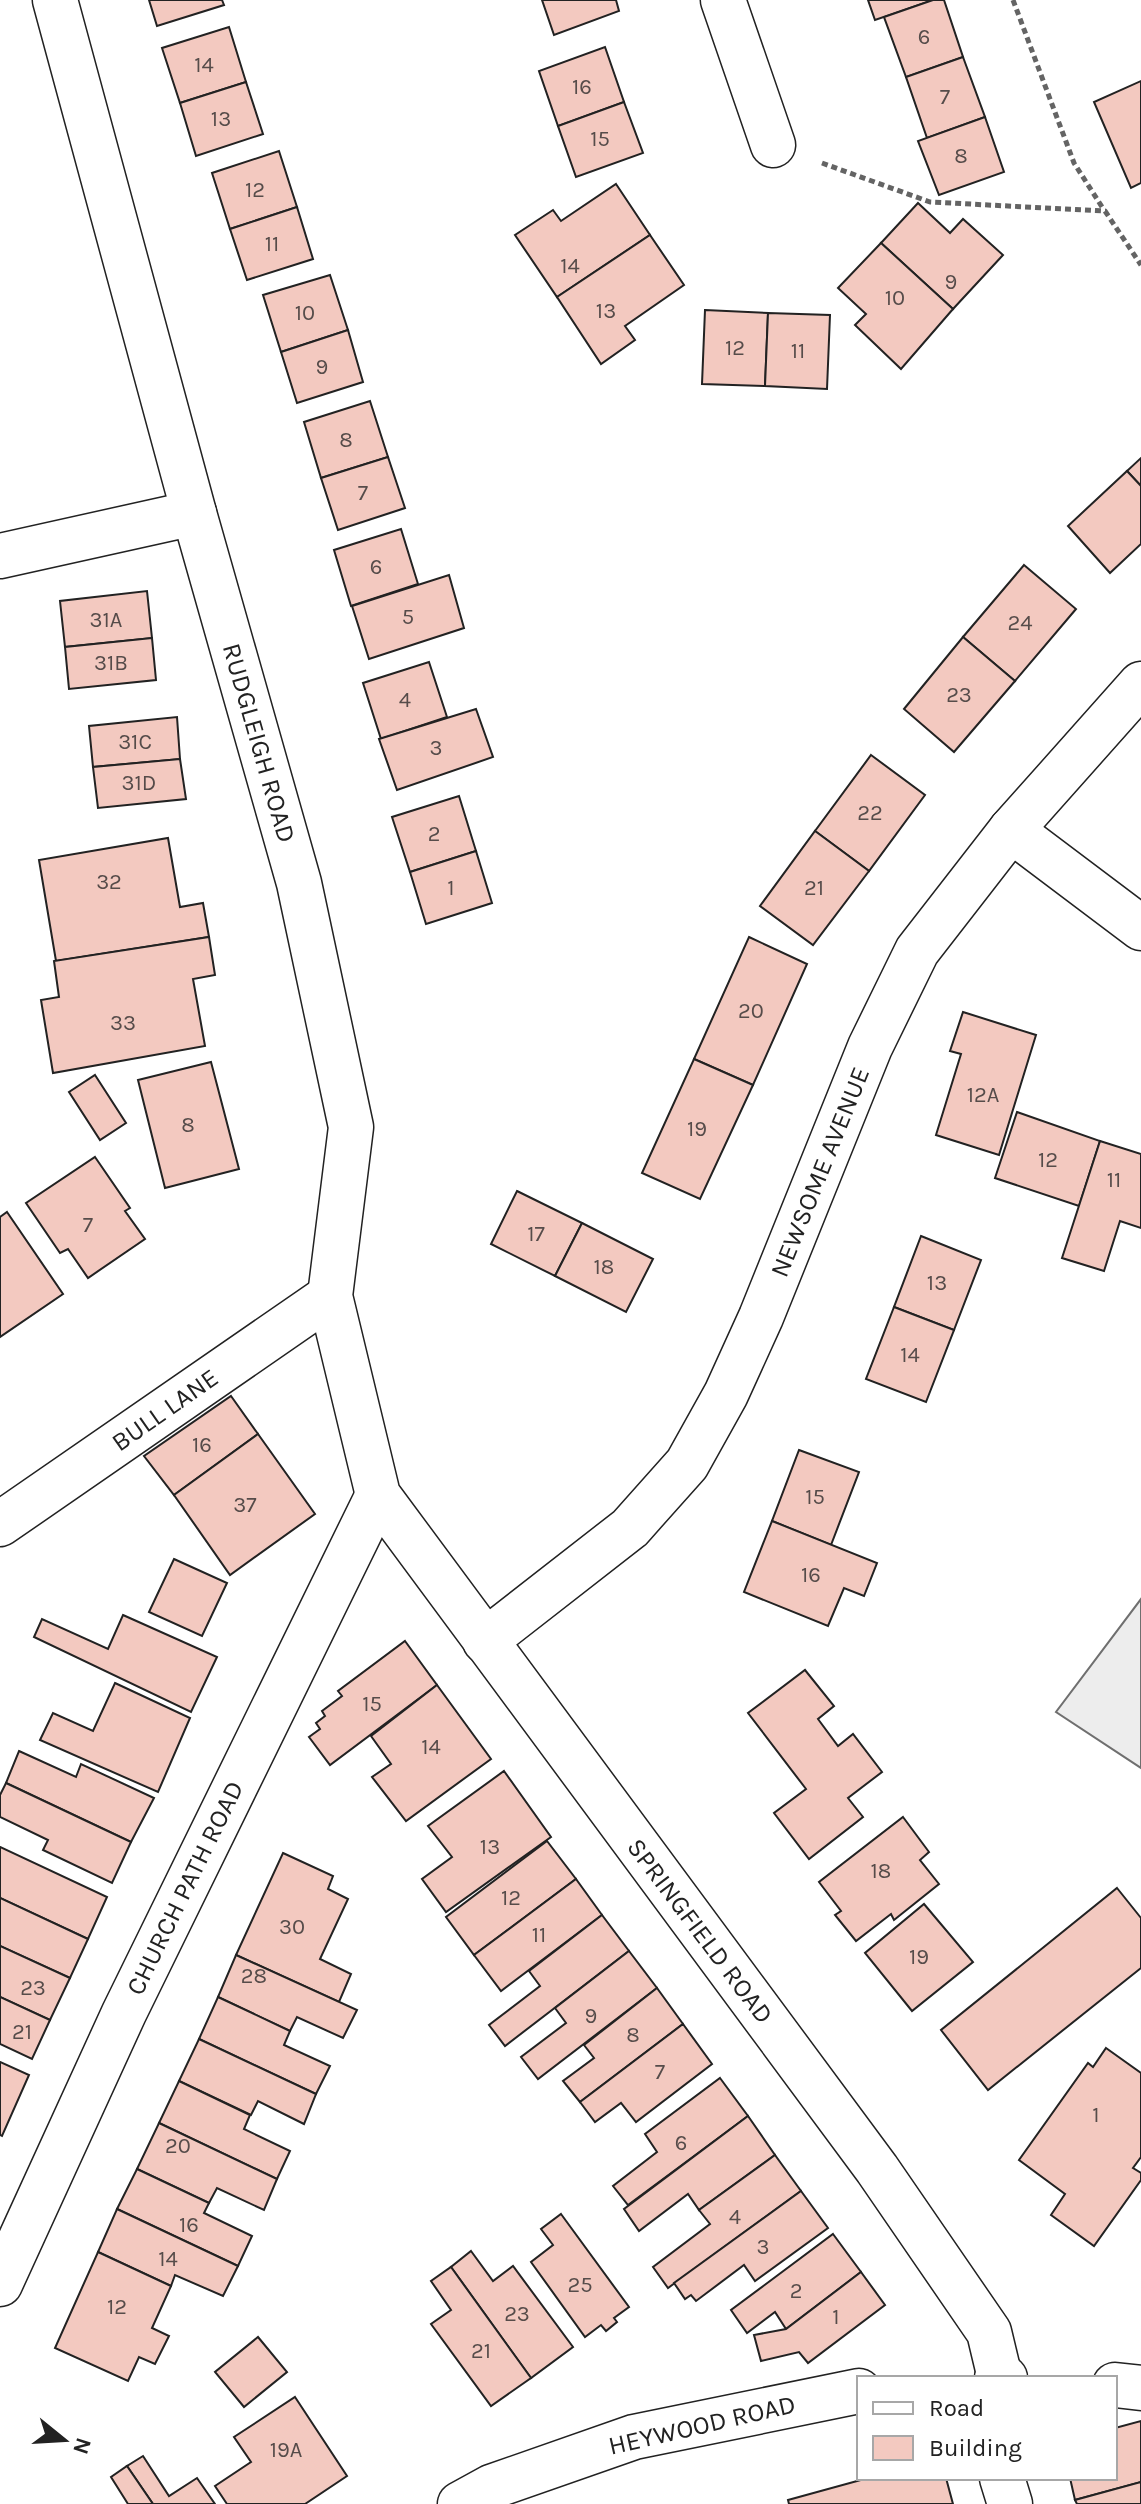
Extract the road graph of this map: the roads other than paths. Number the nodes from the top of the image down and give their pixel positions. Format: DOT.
graph roads {
  1 [pos="55,0"];
  2 [pos="723,0"];
  3 [pos="773,145"];
  4 [pos="194,513"];
  5 [pos="0,556"];
  6 [pos="1141,684"];
  7 [pos="1011,830"];
  8 [pos="1141,928"];
  9 [pos="330,1296"];
  10 [pos="378,1495"];
  11 [pos="0,1524"];
  12 [pos="485,1641"];
  13 [pos="0,2284"];
  14 [pos="1000,2376"];
  15 [pos="1117,2385"];
  16 [pos="1141,2388"];
  17 [pos="857,2391"];
  18 [pos="1003,2480"];
  19 [pos="460,2504"];
  20 [pos="1010,2504"];
  1 -- 4 [label="street, RUDGLEIGH ROAD"];
  2 -- 3 [label="street"];
  4 -- 5 [label="street"];
  4 -- 9 [label="street, RUDGLEIGH ROAD"];
  6 -- 7 [label="street, NEWSOME AVENUE"];
  7 -- 8 [label="street"];
  7 -- 12 [label="street, NEWSOME AVENUE"];
  9 -- 10 [label="street, RUDGLEIGH ROAD"];
  9 -- 11 [label="street, BULL LANE"];
  10 -- 12 [label="street, SPRINGFIELD ROAD"];
  10 -- 13 [label="street, CHURCH PATH ROAD"];
  12 -- 14 [label="street, SPRINGFIELD ROAD"];
  15 -- 16 [label="street"];
  17 -- 19 [label="street, HEYWOOD ROAD"];
  18 -- 20 [label="street"];
}
